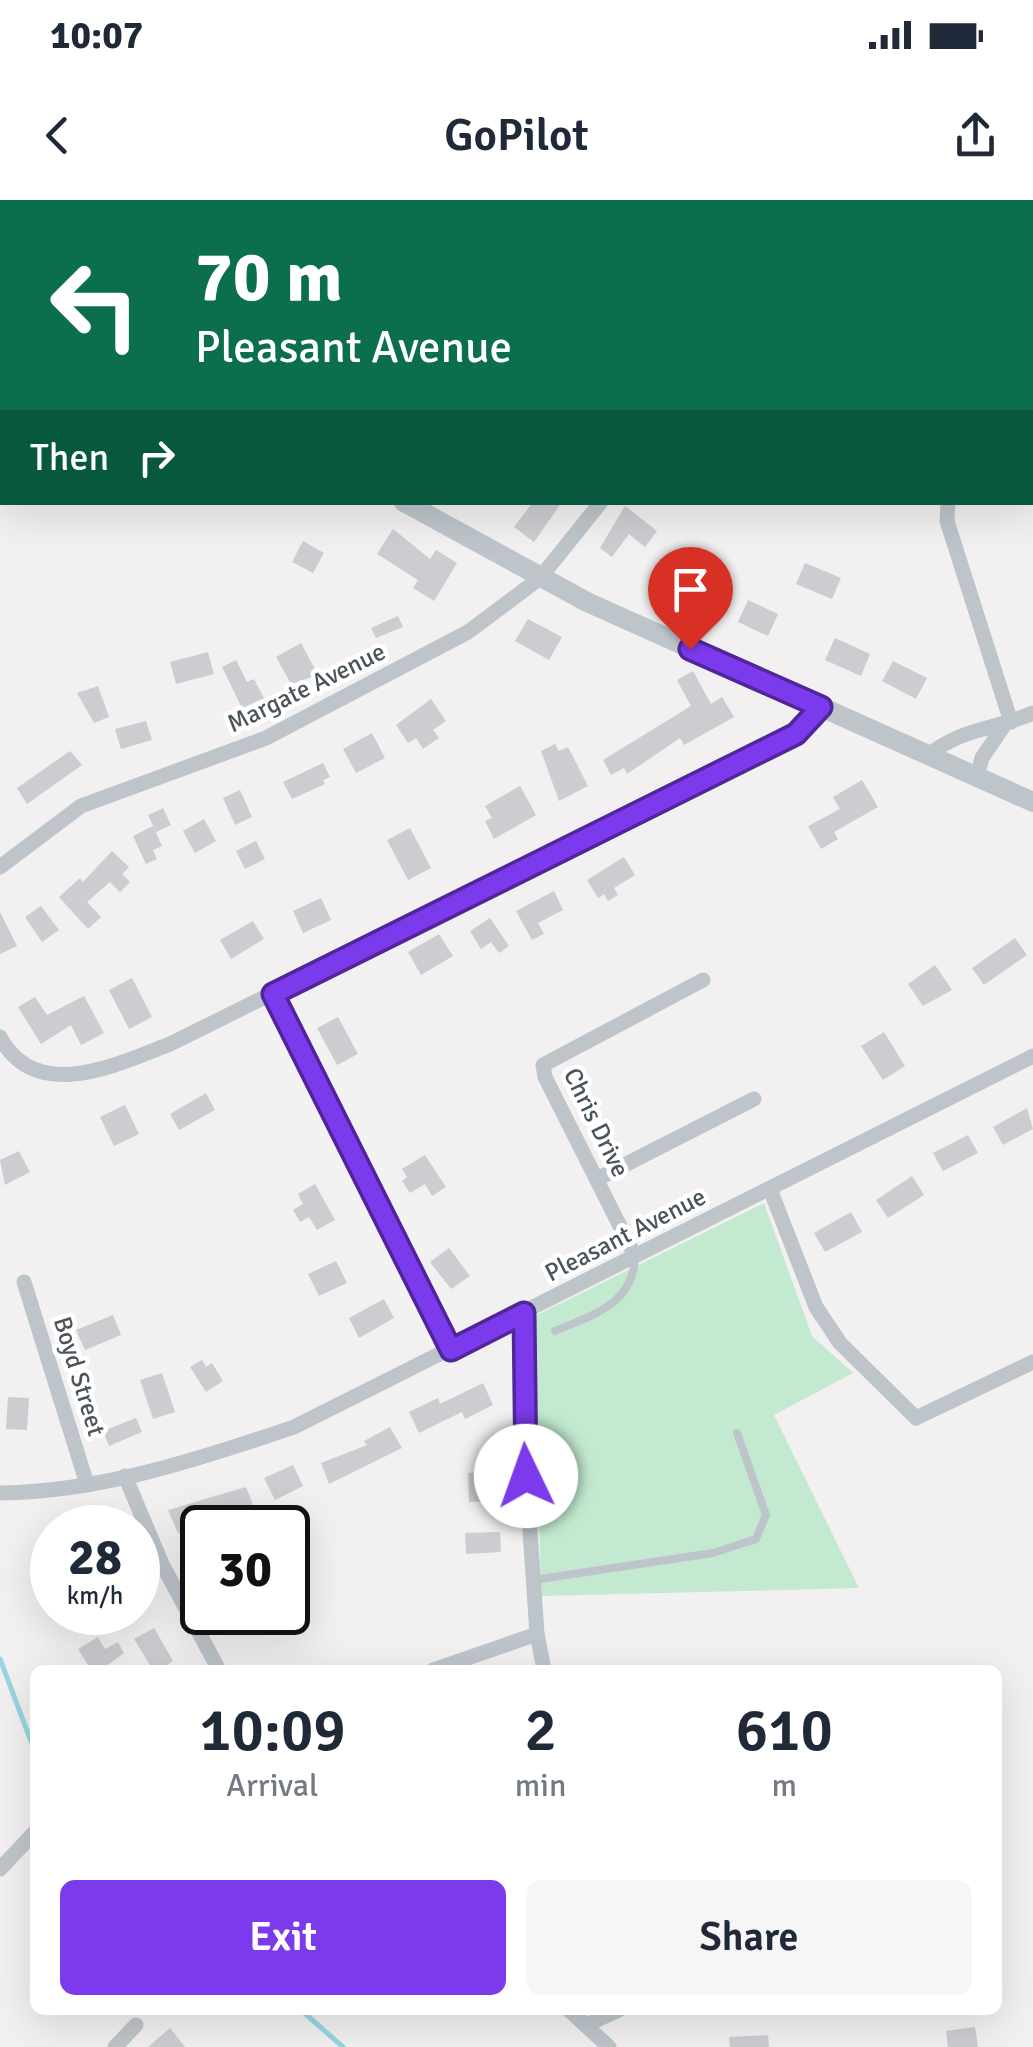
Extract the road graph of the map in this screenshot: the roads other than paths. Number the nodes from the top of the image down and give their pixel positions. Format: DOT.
graph roads {
  1 [pos="409,505"];
  2 [pos="599,505"];
  3 [pos="948,505"];
  4 [pos="540,578"];
  5 [pos="821,707"];
  6 [pos="1033,713"];
  7 [pos="1007,724"];
  8 [pos="928,755"];
  9 [pos="977,776"];
  10 [pos="1033,802"];
  11 [pos="0,867"];
  12 [pos="702,980"];
  13 [pos="273,994"];
  14 [pos="0,1037"];
  15 [pos="1033,1056"];
  16 [pos="754,1098"];
  17 [pos="597,1180"];
  18 [pos="770,1189"];
  19 [pos="636,1256"];
  20 [pos="24,1282"];
  21 [pos="524,1313"];
  22 [pos="554,1331"];
  23 [pos="451,1350"];
  24 [pos="1033,1362"];
  25 [pos="738,1433"];
  26 [pos="124,1476"];
  27 [pos="88,1484"];
  28 [pos="0,1494"];
  29 [pos="533,1580"];
  30 [pos="537,1634"];
  31 [pos="216,1665"];
  32 [pos="448,1665"];
  33 [pos="543,1665"];
  34 [pos="30,1837"];
  35 [pos="0,1869"];
  36 [pos="576,2015"];
  37 [pos="608,2015"];
  38 [pos="588,2024"];
  39 [pos="136,2025"];
  40 [pos="115,2047"];
  41 [pos="609,2047"];
  1 -- 4 [label="street"];
  2 -- 4 [label="street, Margate Avenue"];
  3 -- 7 [label="street"];
  4 -- 5 [label="street"];
  4 -- 11 [label="street, Margate Avenue"];
  5 -- 8 [label="street"];
  5 -- 13 [label="street"];
  6 -- 7 [label="street"];
  7 -- 8 [label="street"];
  7 -- 9 [label="street"];
  8 -- 9 [label="street"];
  9 -- 10 [label="street"];
  12 -- 17 [label="street, Chris Drive"];
  13 -- 14 [label="street"];
  13 -- 23 [label="street"];
  15 -- 18 [label="street, Pleasant Avenue"];
  16 -- 17 [label="street"];
  17 -- 19 [label="street, Chris Drive"];
  18 -- 19 [label="street, Pleasant Avenue"];
  18 -- 24 [label="street"];
  19 -- 21 [label="street, Pleasant Avenue"];
  19 -- 22 [label="lane"];
  20 -- 27 [label="street, Boyd Street"];
  21 -- 23 [label="street, Pleasant Avenue"];
  21 -- 29 [label="street"];
  23 -- 26 [label="street, Pleasant Avenue"];
  25 -- 29 [label="lane"];
  26 -- 27 [label="street, Pleasant Avenue"];
  26 -- 31 [label="street"];
  27 -- 28 [label="street, Pleasant Avenue"];
  29 -- 30 [label="street"];
  30 -- 32 [label="street"];
  30 -- 33 [label="street"];
  34 -- 35 [label="street"];
  36 -- 38 [label="street"];
  37 -- 38 [label="street"];
  38 -- 41 [label="street"];
  39 -- 40 [label="street"];
}
